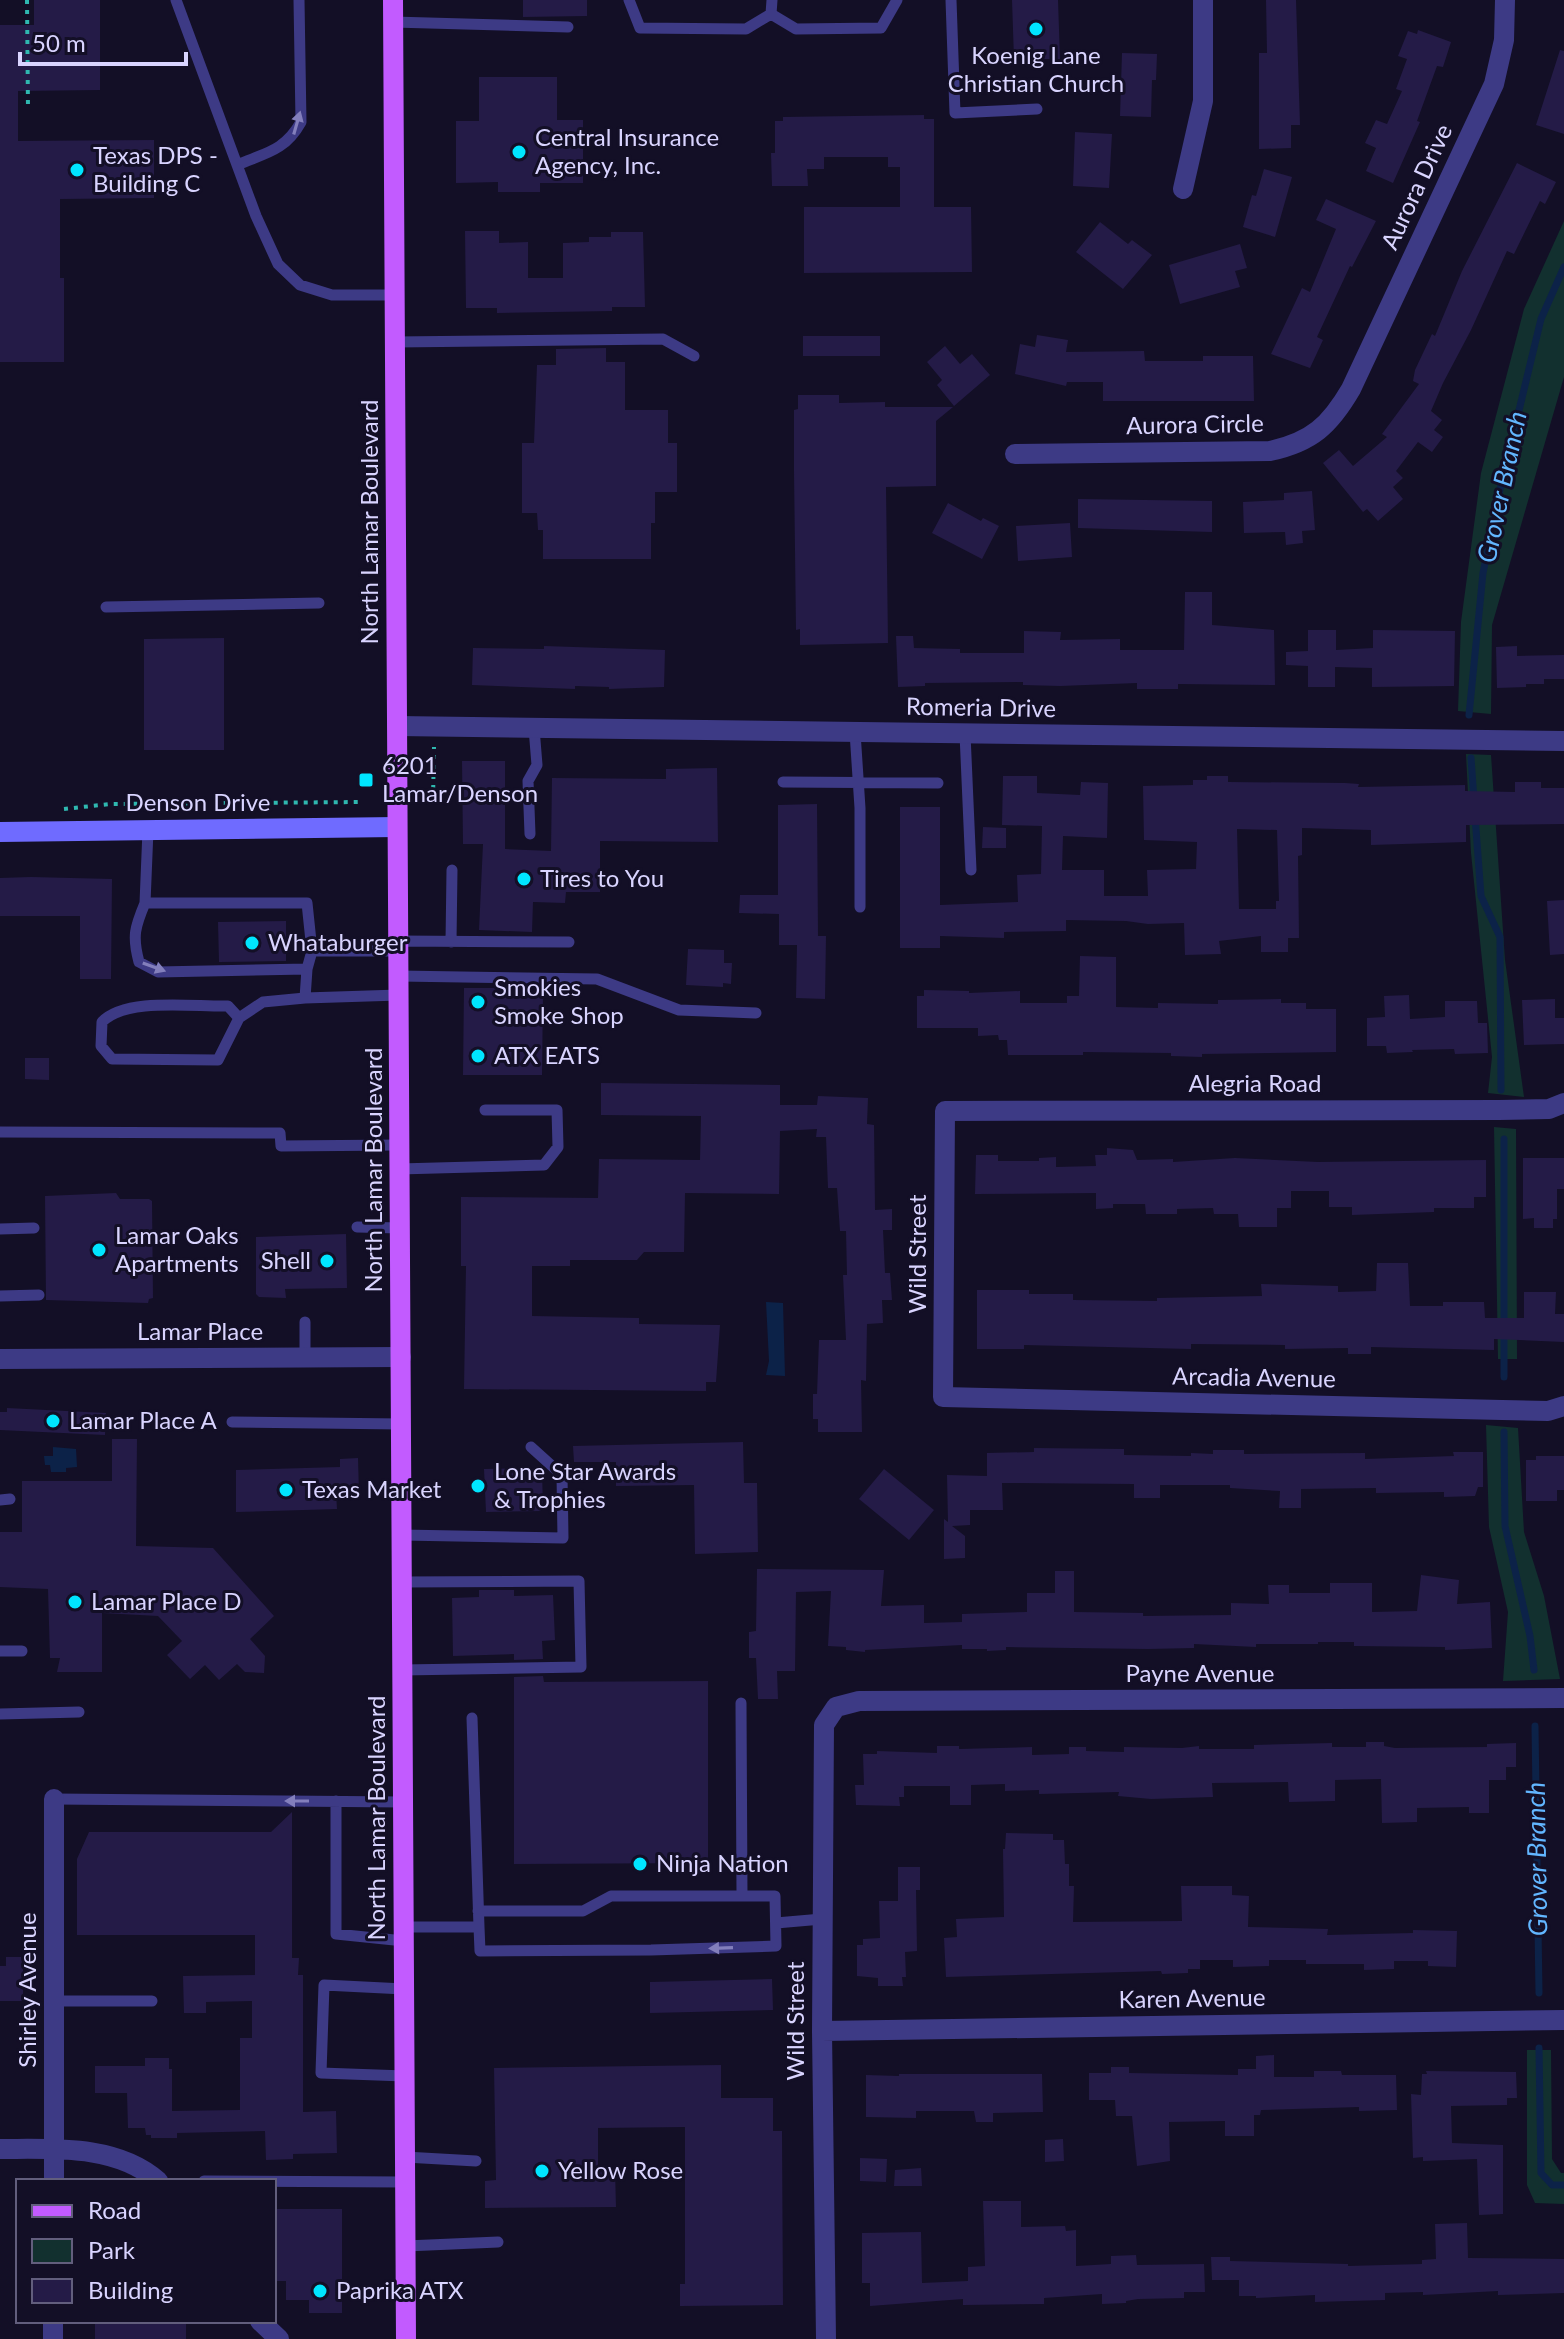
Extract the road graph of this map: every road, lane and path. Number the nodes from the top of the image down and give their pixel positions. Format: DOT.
graph roads {
  1 [pos="27,0"];
  2 [pos="176,0"];
  3 [pos="299,0"];
  4 [pos="393,0"];
  5 [pos="629,0"];
  6 [pos="772,0"];
  7 [pos="897,0"];
  8 [pos="951,0"];
  9 [pos="1203,0"];
  10 [pos="1505,0"];
  11 [pos="771,14"];
  12 [pos="393,22"];
  13 [pos="568,27"];
  14 [pos="1037,109"];
  15 [pos="28,110"];
  16 [pos="237,165"];
  17 [pos="1183,189"];
  18 [pos="394,295"];
  19 [pos="395,342"];
  20 [pos="694,356"];
  21 [pos="1351,389"];
  22 [pos="1015,454"];
  23 [pos="319,603"];
  24 [pos="106,607"];
  25 [pos="397,726"];
  26 [pos="534,728"];
  27 [pos="855,732"];
  28 [pos="965,734"];
  29 [pos="434,741"];
  30 [pos="1564,741"];
  31 [pos="858,781"];
  32 [pos="783,782"];
  33 [pos="938,783"];
  34 [pos="433,799"];
  35 [pos="361,802"];
  36 [pos="61,810"];
  37 [pos="397,827"];
  38 [pos="148,830"];
  39 [pos="0,832"];
  40 [pos="530,834"];
  41 [pos="452,870"];
  42 [pos="971,870"];
  43 [pos="145,903"];
  44 [pos="860,907"];
  45 [pos="451,942"];
  46 [pos="569,942"];
  47 [pos="398,946"];
  48 [pos="312,951"];
  49 [pos="307,969"];
  50 [pos="399,986"];
  51 [pos="305,998"];
  52 [pos="756,1013"];
  53 [pos="239,1018"];
  54 [pos="1564,1103"];
  55 [pos="485,1110"];
  56 [pos="945,1111"];
  57 [pos="0,1132"];
  58 [pos="399,1145"];
  59 [pos="399,1169"];
  60 [pos="357,1227"];
  61 [pos="34,1228"];
  62 [pos="400,1228"];
  63 [pos="0,1229"];
  64 [pos="39,1295"];
  65 [pos="0,1296"];
  66 [pos="305,1322"];
  67 [pos="305,1357"];
  68 [pos="401,1357"];
  69 [pos="0,1359"];
  70 [pos="943,1397"];
  71 [pos="1564,1406"];
  72 [pos="232,1422"];
  73 [pos="401,1424"];
  74 [pos="531,1447"];
  75 [pos="402,1535"];
  76 [pos="402,1582"];
  77 [pos="0,1651"];
  78 [pos="22,1651"];
  79 [pos="402,1670"];
  80 [pos="1564,1698"];
  81 [pos="741,1703"];
  82 [pos="836,1707"];
  83 [pos="79,1712"];
  84 [pos="0,1714"];
  85 [pos="472,1718"];
  86 [pos="54,1799"];
  87 [pos="336,1801"];
  88 [pos="403,1802"];
  89 [pos="742,1896"];
  90 [pos="478,1911"];
  91 [pos="822,1919"];
  92 [pos="776,1923"];
  93 [pos="479,1927"];
  94 [pos="404,1934"];
  95 [pos="404,1989"];
  96 [pos="54,2001"];
  97 [pos="152,2001"];
  98 [pos="1564,2020"];
  99 [pos="822,2031"];
  100 [pos="405,2076"];
  101 [pos="0,2149"];
  102 [pos="54,2149"];
  103 [pos="405,2157"];
  104 [pos="476,2161"];
  105 [pos="54,2179"];
  106 [pos="155,2179"];
  107 [pos="276,2181"];
  108 [pos="405,2182"];
  109 [pos="498,2242"];
  110 [pos="406,2246"];
  111 [pos="262,2323"];
  112 [pos="279,2339"];
  113 [pos="406,2339"];
  114 [pos="826,2339"];
  1 -- 15 [label="path"];
  2 -- 16 [label="lane"];
  16 -- 3 [label="lane, one-way"];
  4 -- 12 [label="main road, North Lamar Boulevard"];
  5 -- 11 [label="lane"];
  6 -- 11 [label="lane"];
  7 -- 11 [label="lane"];
  8 -- 14 [label="lane"];
  9 -- 17 [label="street"];
  10 -- 21 [label="street, Aurora Drive"];
  12 -- 13 [label="lane"];
  12 -- 18 [label="main road, North Lamar Boulevard"];
  16 -- 18 [label="lane"];
  18 -- 19 [label="main road, North Lamar Boulevard"];
  19 -- 20 [label="lane"];
  19 -- 25 [label="main road, North Lamar Boulevard"];
  21 -- 22 [label="street, Aurora Circle"];
  23 -- 24 [label="lane"];
  25 -- 26 [label="street, Romeria Drive"];
  25 -- 37 [label="main road, North Lamar Boulevard"];
  26 -- 27 [label="street, Romeria Drive"];
  26 -- 40 [label="lane"];
  27 -- 28 [label="street, Romeria Drive"];
  27 -- 31 [label="lane"];
  28 -- 30 [label="street, Romeria Drive"];
  28 -- 42 [label="lane"];
  29 -- 34 [label="path"];
  31 -- 32 [label="lane"];
  31 -- 33 [label="lane"];
  31 -- 44 [label="lane"];
  35 -- 36 [label="path"];
  37 -- 38 [label="street, Denson Drive"];
  37 -- 47 [label="main road, North Lamar Boulevard"];
  38 -- 39 [label="street, Denson Drive"];
  38 -- 43 [label="lane"];
  41 -- 45 [label="lane"];
  43 -- 48 [label="lane"];
  43 -- 49 [label="lane, one-way"];
  45 -- 46 [label="lane"];
  45 -- 47 [label="lane"];
  47 -- 48 [label="lane"];
  47 -- 50 [label="main road, North Lamar Boulevard"];
  48 -- 49 [label="lane"];
  49 -- 51 [label="lane"];
  50 -- 51 [label="lane"];
  50 -- 52 [label="lane"];
  50 -- 58 [label="main road, North Lamar Boulevard"];
  51 -- 53 [label="lane"];
  53 -- 53 [label="lane"];
  54 -- 56 [label="street, Alegria Road"];
  55 -- 59 [label="lane"];
  56 -- 70 [label="street, Wild Street"];
  57 -- 58 [label="lane"];
  58 -- 59 [label="main road, North Lamar Boulevard"];
  59 -- 62 [label="main road, North Lamar Boulevard"];
  60 -- 62 [label="lane"];
  61 -- 63 [label="lane"];
  62 -- 68 [label="main road, North Lamar Boulevard"];
  64 -- 65 [label="lane"];
  66 -- 67 [label="lane"];
  67 -- 68 [label="street, Lamar Place"];
  67 -- 69 [label="street, Lamar Place"];
  68 -- 73 [label="main road, North Lamar Boulevard"];
  70 -- 71 [label="street, Arcadia Avenue"];
  72 -- 73 [label="lane"];
  73 -- 75 [label="main road, North Lamar Boulevard"];
  74 -- 75 [label="lane"];
  75 -- 76 [label="main road, North Lamar Boulevard"];
  76 -- 79 [label="main road, North Lamar Boulevard"];
  76 -- 79 [label="lane"];
  77 -- 78 [label="lane"];
  79 -- 88 [label="main road, North Lamar Boulevard"];
  80 -- 82 [label="street, Payne Avenue"];
  81 -- 89 [label="lane"];
  82 -- 91 [label="street, Wild Street"];
  83 -- 84 [label="lane"];
  85 -- 90 [label="lane"];
  87 -- 86 [label="lane, one-way"];
  86 -- 96 [label="street, Shirley Avenue"];
  87 -- 88 [label="lane"];
  87 -- 94 [label="lane"];
  88 -- 94 [label="main road, North Lamar Boulevard"];
  89 -- 90 [label="lane"];
  89 -- 92 [label="lane"];
  90 -- 93 [label="lane"];
  91 -- 92 [label="lane"];
  91 -- 99 [label="street, Wild Street"];
  92 -- 93 [label="lane, one-way"];
  93 -- 94 [label="lane"];
  94 -- 95 [label="main road, North Lamar Boulevard"];
  95 -- 100 [label="main road, North Lamar Boulevard"];
  95 -- 100 [label="lane"];
  96 -- 97 [label="lane"];
  96 -- 102 [label="street, Shirley Avenue"];
  98 -- 99 [label="street, Karen Avenue"];
  99 -- 114 [label="street, Wild Street"];
  100 -- 103 [label="main road, North Lamar Boulevard"];
  101 -- 102 [label="street"];
  102 -- 105 [label="street, Shirley Avenue"];
  102 -- 106 [label="street"];
  103 -- 104 [label="lane"];
  103 -- 108 [label="main road, North Lamar Boulevard"];
  107 -- 108 [label="lane"];
  108 -- 110 [label="main road, North Lamar Boulevard"];
  109 -- 110 [label="lane"];
  110 -- 113 [label="main road, North Lamar Boulevard"];
  111 -- 112 [label="street"];
}
